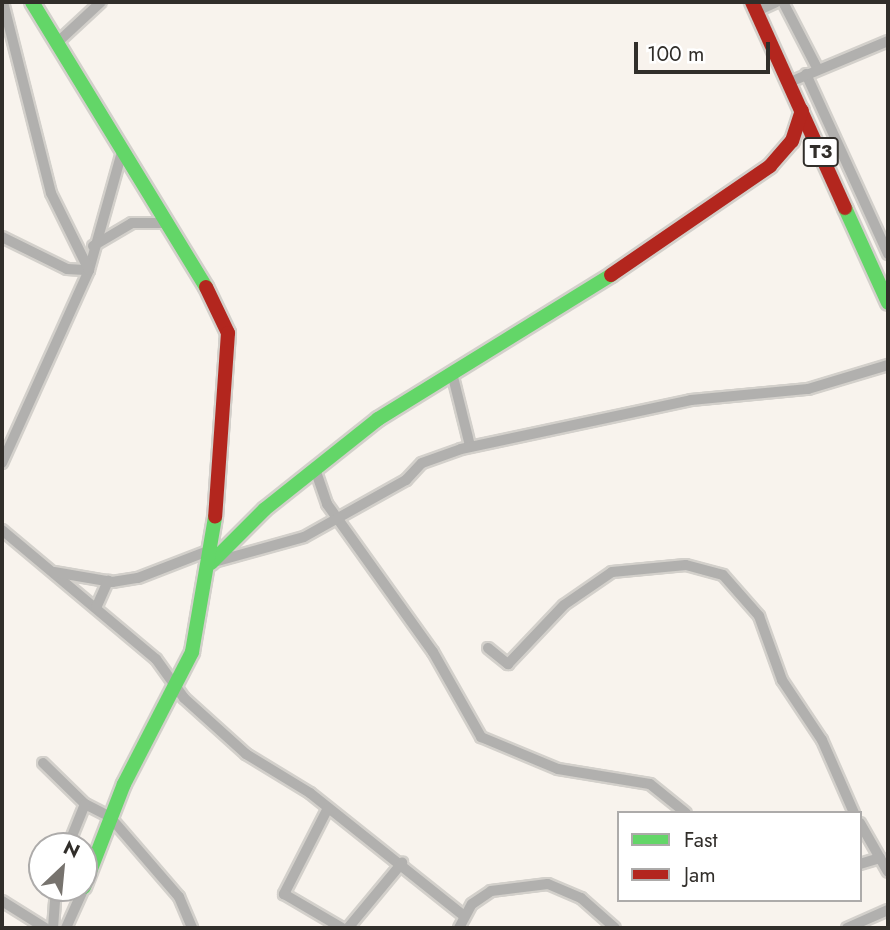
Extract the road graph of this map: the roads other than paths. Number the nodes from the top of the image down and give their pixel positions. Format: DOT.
graph roads {
  1 [pos="32,2"];
  2 [pos="101,2"];
  3 [pos="776,2"];
  4 [pos="783,2"];
  5 [pos="4,4"];
  6 [pos="755,7"];
  7 [pos="59,41"];
  8 [pos="888,41"];
  9 [pos="811,71"];
  10 [pos="790,82"];
  11 [pos="803,110"];
  12 [pos="122,152"];
  13 [pos="163,223"];
  14 [pos="2,237"];
  15 [pos="93,246"];
  16 [pos="888,254"];
  17 [pos="89,270"];
  18 [pos="888,303"];
  19 [pos="888,365"];
  20 [pos="452,373"];
  21 [pos="470,446"];
  22 [pos="2,463"];
  23 [pos="315,469"];
  24 [pos="335,515"];
  25 [pos="2,530"];
  26 [pos="212,556"];
  27 [pos="52,572"];
  28 [pos="108,581"];
  29 [pos="96,608"];
  30 [pos="488,648"];
  31 [pos="179,684"];
  32 [pos="43,764"];
  33 [pos="85,804"];
  34 [pos="328,808"];
  35 [pos="683,811"];
  36 [pos="854,811"];
  37 [pos="110,817"];
  38 [pos="862,826"];
  39 [pos="74,832"];
  40 [pos="98,849"];
  41 [pos="880,858"];
  42 [pos="402,863"];
  43 [pos="862,863"];
  44 [pos="888,872"];
  45 [pos="2,901"];
  46 [pos="55,902"];
  47 [pos="77,902"];
  48 [pos="888,910"];
  49 [pos="463,915"];
  50 [pos="45,928"];
  51 [pos="53,928"];
  52 [pos="66,928"];
  53 [pos="192,928"];
  54 [pos="342,928"];
  55 [pos="348,928"];
  56 [pos="458,928"];
  57 [pos="615,928"];
  58 [pos="847,928"];
  1 -- 7 [label="main road"];
  2 -- 7 [label="street"];
  3 -- 6 [label="street"];
  4 -- 9 [label="street"];
  5 -- 17 [label="street"];
  6 -- 10 [label="main road, T3"];
  7 -- 12 [label="main road"];
  8 -- 9 [label="street"];
  9 -- 10 [label="street"];
  9 -- 16 [label="street"];
  10 -- 11 [label="main road, T3"];
  11 -- 18 [label="main road, T3"];
  11 -- 20 [label="main road"];
  12 -- 13 [label="main road"];
  12 -- 15 [label="street"];
  13 -- 15 [label="street"];
  13 -- 26 [label="main road"];
  14 -- 17 [label="street"];
  15 -- 17 [label="street"];
  17 -- 22 [label="street"];
  19 -- 21 [label="street"];
  20 -- 21 [label="street"];
  20 -- 23 [label="main road"];
  21 -- 24 [label="street"];
  23 -- 24 [label="street"];
  23 -- 26 [label="main road"];
  24 -- 26 [label="street"];
  24 -- 35 [label="street"];
  25 -- 27 [label="street"];
  26 -- 28 [label="street"];
  26 -- 31 [label="main road"];
  27 -- 28 [label="street"];
  27 -- 29 [label="street"];
  28 -- 29 [label="street"];
  29 -- 31 [label="street"];
  30 -- 36 [label="street"];
  31 -- 34 [label="street"];
  31 -- 37 [label="main road"];
  32 -- 33 [label="street"];
  33 -- 37 [label="street"];
  33 -- 39 [label="street"];
  34 -- 42 [label="street"];
  34 -- 54 [label="street"];
  37 -- 40 [label="main road"];
  37 -- 53 [label="street"];
  38 -- 41 [label="street"];
  41 -- 43 [label="street"];
  41 -- 44 [label="street"];
  42 -- 49 [label="street"];
  42 -- 55 [label="street"];
  45 -- 50 [label="street"];
  46 -- 51 [label="street"];
  47 -- 52 [label="street"];
  48 -- 58 [label="street"];
  49 -- 56 [label="street"];
  49 -- 57 [label="street"];
}
